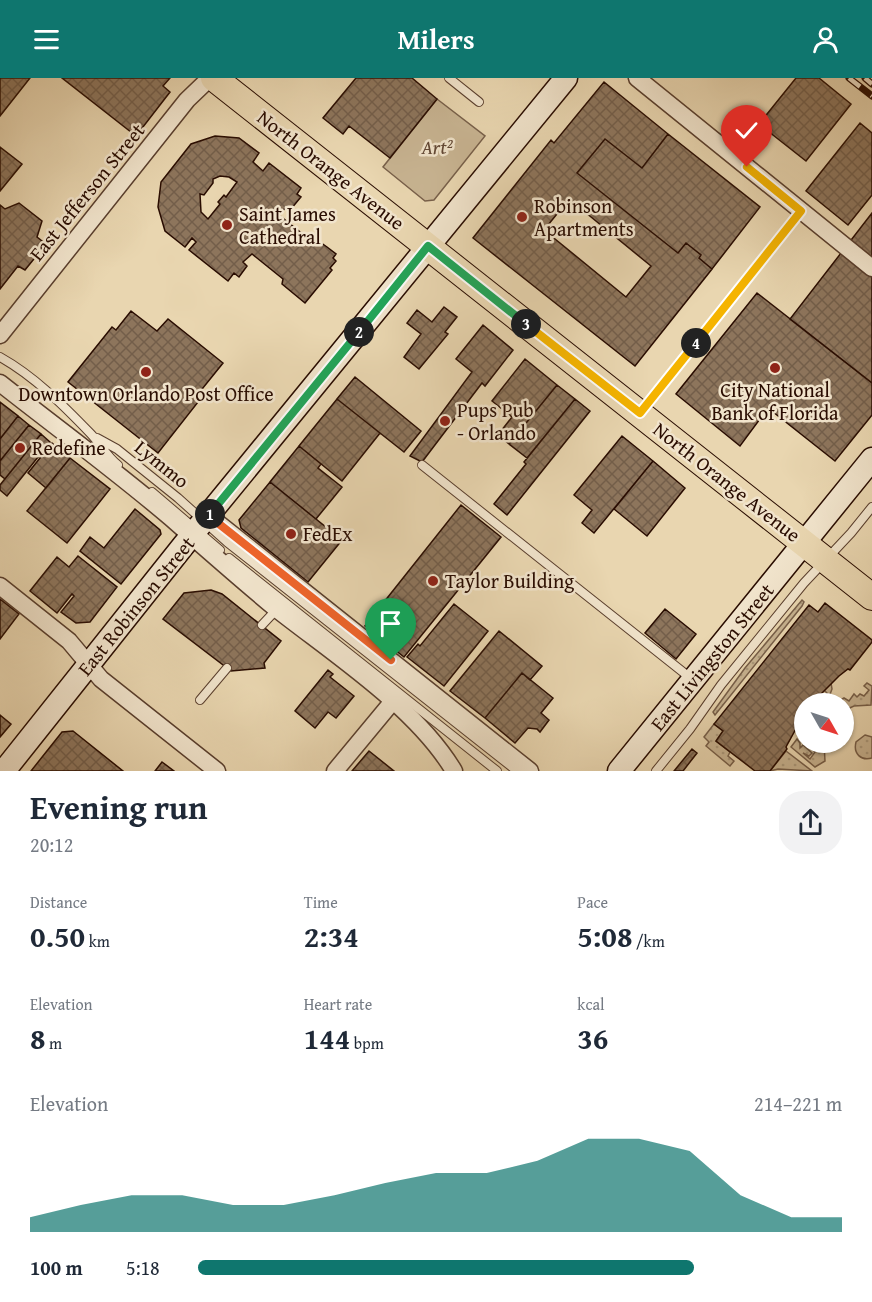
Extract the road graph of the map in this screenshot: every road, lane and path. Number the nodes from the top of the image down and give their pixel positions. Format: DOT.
graph roads {
  1 [pos="212,78"];
  2 [pos="449,78"];
  3 [pos="566,78"];
  4 [pos="637,78"];
  5 [pos="479,102"];
  6 [pos="801,211"];
  7 [pos="428,246"];
  8 [pos="872,268"];
  9 [pos="0,335"];
  10 [pos="0,357"];
  11 [pos="0,383"];
  12 [pos="640,413"];
  13 [pos="872,459"];
  14 [pos="422,465"];
  15 [pos="872,507"];
  16 [pos="200,526"];
  17 [pos="804,543"];
  18 [pos="826,560"];
  19 [pos="0,586"];
  20 [pos="872,597"];
  21 [pos="276,609"];
  22 [pos="262,625"];
  23 [pos="89,664"];
  24 [pos="227,668"];
  25 [pos="693,680"];
  26 [pos="200,700"];
  27 [pos="393,701"];
  28 [pos="4,771"];
  29 [pos="218,771"];
  30 [pos="335,771"];
  31 [pos="454,771"];
  32 [pos="497,771"];
  33 [pos="516,771"];
  34 [pos="530,771"];
  35 [pos="620,771"];
  36 [pos="656,771"];
  1 -- 7 [label="main road, North Orange Avenue"];
  1 -- 9 [label="street, East Jefferson Street"];
  2 -- 5 [label="lane"];
  3 -- 7 [label="main road, East Robinson Street"];
  4 -- 6 [label="street"];
  6 -- 8 [label="street"];
  6 -- 12 [label="lane"];
  7 -- 12 [label="main road, North Orange Avenue"];
  7 -- 16 [label="main road, East Robinson Street"];
  10 -- 16 [label="lane, Lymmo"];
  11 -- 16 [label="street"];
  12 -- 17 [label="main road, North Orange Avenue"];
  13 -- 17 [label="main road, East Livingston Street"];
  14 -- 25 [label="lane"];
  15 -- 18 [label="lane"];
  16 -- 21 [label="street"];
  16 -- 23 [label="main road, East Robinson Street"];
  16 -- 32 [label="lane, Lymmo"];
  16 -- 33 [label="lane, Lymmo"];
  16 -- 34 [label="street"];
  17 -- 18 [label="main road, North Orange Avenue"];
  17 -- 25 [label="main road, East Livingston Street"];
  18 -- 20 [label="main road, North Orange Avenue"];
  18 -- 36 [label="lane"];
  19 -- 23 [label="street"];
  21 -- 22 [label="lane"];
  21 -- 27 [label="street"];
  23 -- 28 [label="main road, East Robinson Street"];
  23 -- 29 [label="street"];
  24 -- 26 [label="lane"];
  25 -- 35 [label="main road, East Livingston Street"];
  27 -- 30 [label="street"];
  27 -- 31 [label="street"];
}
